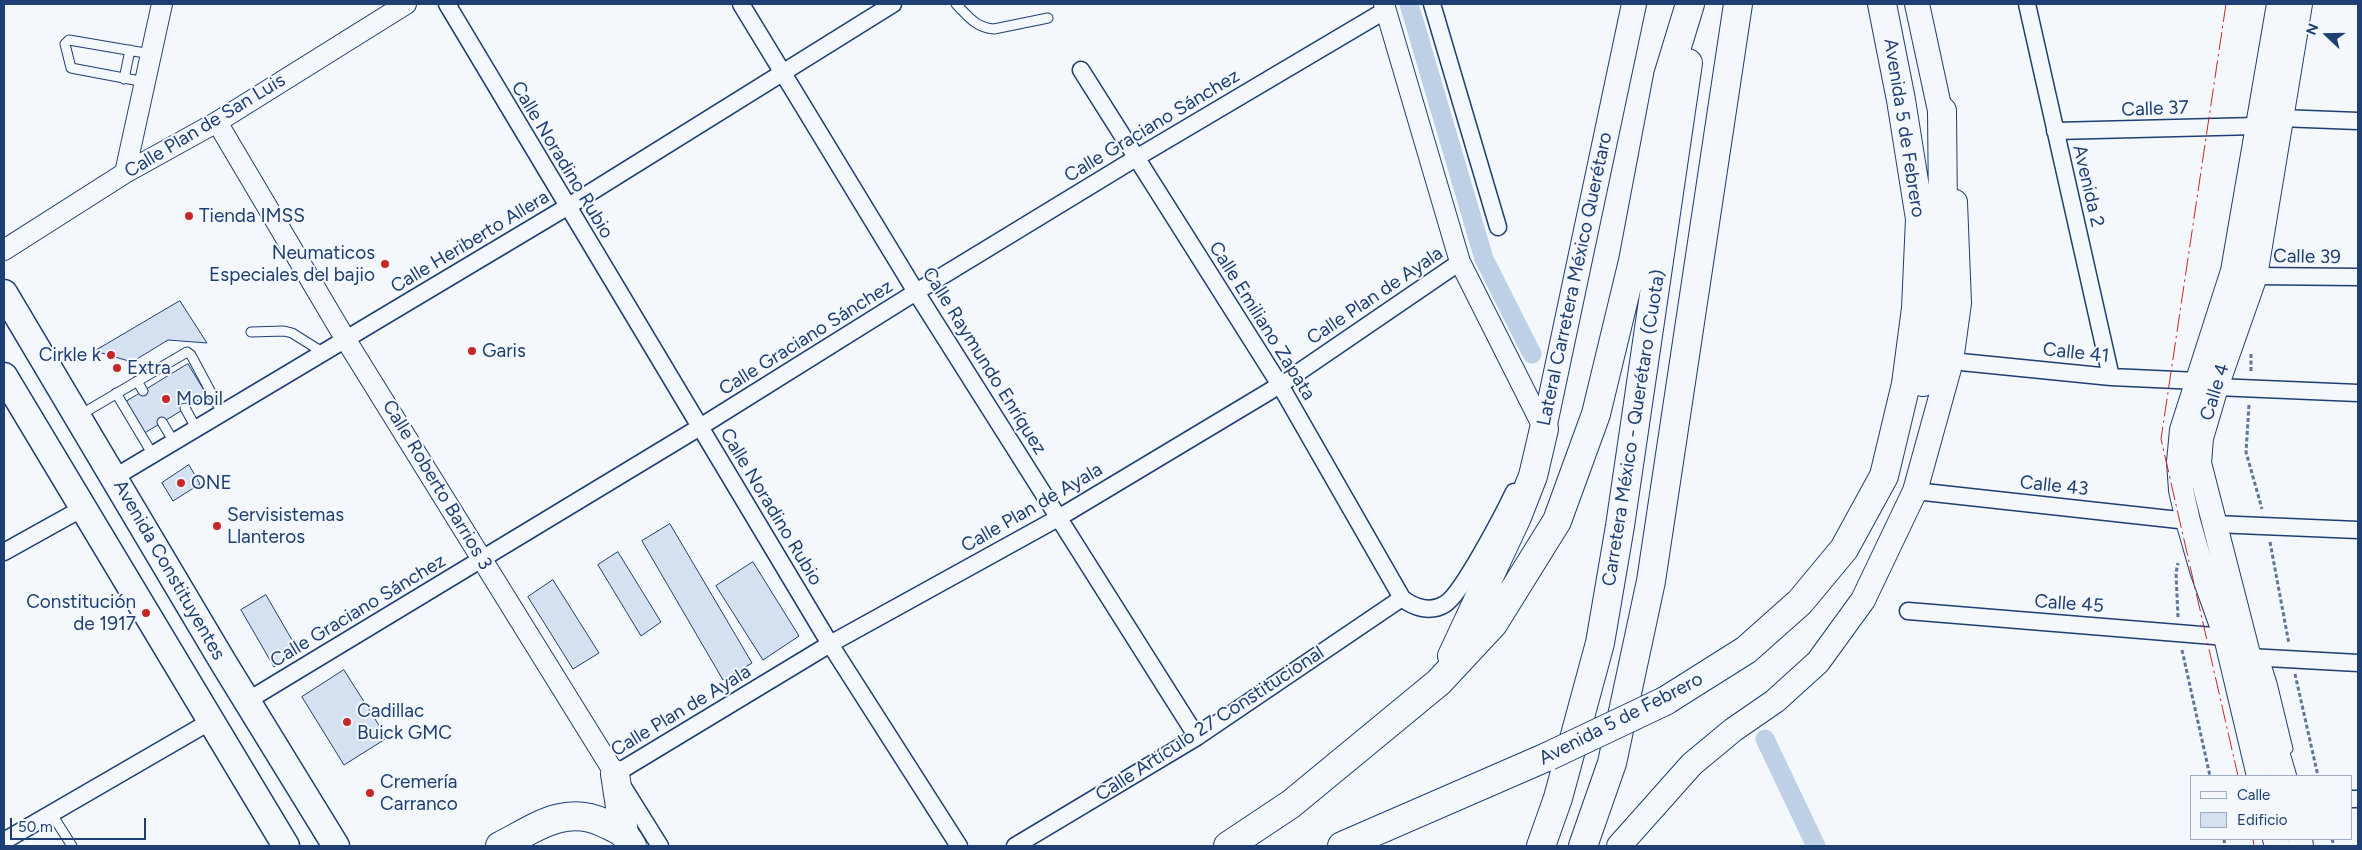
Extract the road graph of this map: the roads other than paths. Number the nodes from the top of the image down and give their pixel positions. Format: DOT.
graph roads {
  1 [pos="162,4"];
  2 [pos="406,4"];
  3 [pos="447,4"];
  4 [pos="741,4"];
  5 [pos="893,4"];
  6 [pos="956,4"];
  7 [pos="1432,4"];
  8 [pos="1634,4"];
  9 [pos="1690,4"];
  10 [pos="1696,4"];
  11 [pos="1738,4"];
  12 [pos="1882,4"];
  13 [pos="1917,4"];
  14 [pos="2027,4"];
  15 [pos="2300,4"];
  16 [pos="1385,7"];
  17 [pos="2274,11"];
  18 [pos="1048,18"];
  19 [pos="130,50"];
  20 [pos="151,54"];
  21 [pos="1081,70"];
  22 [pos="782,72"];
  23 [pos="124,79"];
  24 [pos="145,82"];
  25 [pos="1942,111"];
  26 [pos="2280,118"];
  27 [pos="2358,121"];
  28 [pos="217,122"];
  29 [pos="2256,126"];
  30 [pos="2055,131"];
  31 [pos="1136,158"];
  32 [pos="125,173"];
  33 [pos="567,207"];
  34 [pos="1498,227"];
  35 [pos="4,250"];
  36 [pos="1460,262"];
  37 [pos="2255,276"];
  38 [pos="2358,277"];
  39 [pos="4,292"];
  40 [pos="916,292"];
  41 [pos="251,332"];
  42 [pos="346,340"];
  43 [pos="324,353"];
  44 [pos="1951,361"];
  45 [pos="162,367"];
  46 [pos="4,376"];
  47 [pos="168,376"];
  48 [pos="2111,377"];
  49 [pos="137,381"];
  50 [pos="2207,384"];
  51 [pos="1280,385"];
  52 [pos="144,391"];
  53 [pos="116,393"];
  54 [pos="2358,393"];
  55 [pos="185,408"];
  56 [pos="222,413"];
  57 [pos="78,416"];
  58 [pos="162,422"];
  59 [pos="700,427"];
  60 [pos="196,428"];
  61 [pos="1544,429"];
  62 [pos="174,442"];
  63 [pos="153,455"];
  64 [pos="1884,476"];
  65 [pos="115,477"];
  66 [pos="1915,491"];
  67 [pos="84,508"];
  68 [pos="1060,518"];
  69 [pos="2188,521"];
  70 [pos="2214,524"];
  71 [pos="2358,530"];
  72 [pos="4,552"];
  73 [pos="482,559"];
  74 [pos="1402,598"];
  75 [pos="1908,611"];
  76 [pos="2226,637"];
  77 [pos="830,644"];
  78 [pos="2256,658"];
  79 [pos="2358,663"];
  80 [pos="1439,682"];
  81 [pos="247,701"];
  82 [pos="211,721"];
  83 [pos="1197,737"];
  84 [pos="2287,767"];
  85 [pos="615,774"];
  86 [pos="2260,775"];
  87 [pos="252,791"];
  88 [pos="52,813"];
  89 [pos="628,839"];
  90 [pos="4,841"];
  91 [pos="72,846"];
  92 [pos="269,846"];
  93 [pos="286,846"];
  94 [pos="336,846"];
  95 [pos="500,846"];
  96 [pos="660,846"];
  97 [pos="959,846"];
  98 [pos="1015,846"];
  99 [pos="1228,846"];
  100 [pos="1342,846"];
  101 [pos="1541,846"];
  102 [pos="1583,846"];
  103 [pos="1619,846"];
  1 -- 20 [label="street"];
  2 -- 28 [label="street, Calle Plan de San Luis"];
  3 -- 33 [label="street, Calle Noradino Rubio"];
  4 -- 22 [label="street, Calle Raymundo Enríquez"];
  5 -- 22 [label="street, Calle Heriberto Allera"];
  6 -- 18 [label="lane"];
  7 -- 34 [label="street"];
  8 -- 61 [label="main road, Lateral Carretera México Querétaro"];
  9 -- 80 [label="highway"];
  10 -- 101 [label="highway, Carretera México - Querétaro (Cuota)"];
  11 -- 102 [label="highway, Carretera México - Querétaro (Cuota)"];
  12 -- 64 [label="highway, Avenida 5 de Febrero"];
  13 -- 25 [label="main road"];
  14 -- 30 [label="street, Avenida 2"];
  15 -- 26 [label="main road, Calle 4"];
  16 -- 31 [label="street, Calle Graciano Sánchez"];
  16 -- 36 [label="street"];
  17 -- 29 [label="main road, Calle 4"];
  19 -- 20 [label="lane"];
  19 -- 23 [label="lane"];
  19 -- 23 [label="lane"];
  20 -- 24 [label="street"];
  21 -- 31 [label="street, Calle Emiliano Zapata"];
  22 -- 33 [label="street, Calle Heriberto Allera"];
  22 -- 40 [label="street, Calle Raymundo Enríquez"];
  23 -- 24 [label="lane"];
  24 -- 32 [label="street"];
  25 -- 44 [label="main road"];
  25 -- 64 [label="highway"];
  26 -- 27 [label="street"];
  26 -- 37 [label="main road, Calle 4"];
  28 -- 32 [label="street, Calle Plan de San Luis"];
  28 -- 42 [label="street, Calle Roberto Barrios 3"];
  29 -- 30 [label="street, Calle 37"];
  29 -- 50 [label="main road, Calle 4"];
  30 -- 48 [label="street, Avenida 2"];
  31 -- 40 [label="street, Calle Graciano Sánchez"];
  31 -- 51 [label="street, Calle Emiliano Zapata"];
  32 -- 35 [label="street, Calle Plan de San Luis"];
  33 -- 42 [label="street, Calle Heriberto Allera"];
  33 -- 59 [label="street, Calle Noradino Rubio"];
  36 -- 51 [label="street, Calle Plan de Ayala"];
  36 -- 61 [label="street"];
  37 -- 38 [label="street, Calle 39"];
  37 -- 50 [label="main road, Calle 4"];
  39 -- 57 [label="main road, Avenida Constituyentes"];
  40 -- 59 [label="street, Calle Graciano Sánchez"];
  40 -- 68 [label="street, Calle Raymundo Enríquez"];
  41 -- 43 [label="lane"];
  42 -- 43 [label="street, Calle Heriberto Allera"];
  42 -- 73 [label="street, Calle Roberto Barrios 3"];
  43 -- 56 [label="street, Calle Heriberto Allera"];
  44 -- 48 [label="street, Calle 41"];
  44 -- 66 [label="main road"];
  45 -- 47 [label="lane"];
  45 -- 49 [label="lane"];
  45 -- 56 [label="lane"];
  46 -- 67 [label="main road"];
  48 -- 50 [label="street, Calle 41"];
  49 -- 52 [label="lane"];
  49 -- 53 [label="lane"];
  50 -- 54 [label="street, Calle 41"];
  50 -- 69 [label="main road, Calle 4"];
  50 -- 70 [label="main road, Calle 4"];
  51 -- 68 [label="street, Calle Plan de Ayala"];
  51 -- 74 [label="street, Calle Emiliano Zapata"];
  53 -- 57 [label="lane"];
  53 -- 63 [label="lane"];
  55 -- 60 [label="lane"];
  56 -- 60 [label="street, Calle Heriberto Allera"];
  57 -- 65 [label="main road, Avenida Constituyentes"];
  58 -- 62 [label="lane"];
  59 -- 73 [label="street, Calle Graciano Sánchez"];
  59 -- 77 [label="street, Calle Noradino Rubio"];
  60 -- 62 [label="street, Calle Heriberto Allera"];
  61 -- 74 [label="street, Lateral Carretera México Querétaro"];
  61 -- 80 [label="highway"];
  62 -- 63 [label="street, Calle Heriberto Allera"];
  63 -- 65 [label="street, Calle Heriberto Allera"];
  64 -- 100 [label="highway, Avenida 5 de Febrero, bridge"];
  65 -- 81 [label="main road, Avenida Constituyentes"];
  66 -- 69 [label="street, Calle 43"];
  66 -- 103 [label="main road"];
  67 -- 72 [label="street"];
  67 -- 82 [label="main road"];
  68 -- 77 [label="street, Calle Plan de Ayala"];
  68 -- 83 [label="street, Calle Raymundo Enríquez"];
  69 -- 76 [label="main road, Calle 4"];
  70 -- 71 [label="street"];
  70 -- 78 [label="main road, Calle 4"];
  73 -- 81 [label="street, Calle Graciano Sánchez"];
  73 -- 85 [label="street, Calle Roberto Barrios 3"];
  74 -- 83 [label="street, Calle Artículo 27 Constitucional"];
  75 -- 76 [label="street, Calle 45"];
  76 -- 86 [label="main road, Calle 4"];
  77 -- 85 [label="street, Calle Plan de Ayala"];
  77 -- 97 [label="street, Calle Noradino Rubio"];
  78 -- 79 [label="street"];
  78 -- 84 [label="main road, Calle 4"];
  80 -- 99 [label="highway"];
  81 -- 94 [label="main road, Avenida Constituyentes"];
  82 -- 87 [label="main road"];
  82 -- 88 [label="street"];
  83 -- 98 [label="street, Calle Artículo 27 Constitucional"];
  85 -- 89 [label="highway"];
  85 -- 96 [label="street, Calle Roberto Barrios 3"];
  87 -- 92 [label="main road"];
  87 -- 93 [label="main road"];
  88 -- 90 [label="street"];
  88 -- 91 [label="lane"];
  89 -- 95 [label="highway"];
}
